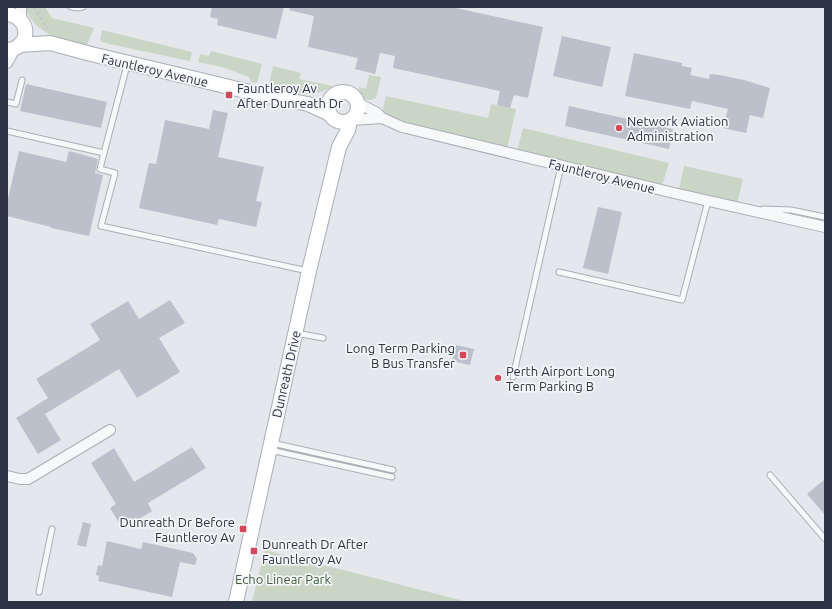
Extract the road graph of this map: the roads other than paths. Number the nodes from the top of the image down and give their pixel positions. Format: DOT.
graph roads {
  1 [pos="71,7"];
  2 [pos="83,7"];
  3 [pos="7,14"];
  4 [pos="22,18"];
  5 [pos="54,38"];
  6 [pos="14,48"];
  7 [pos="7,63"];
  8 [pos="128,63"];
  9 [pos="22,80"];
  10 [pos="331,98"];
  11 [pos="7,102"];
  12 [pos="308,104"];
  13 [pos="358,104"];
  14 [pos="332,117"];
  15 [pos="382,118"];
  16 [pos="351,120"];
  17 [pos="7,131"];
  18 [pos="339,147"];
  19 [pos="104,153"];
  20 [pos="561,166"];
  21 [pos="708,201"];
  22 [pos="746,209"];
  23 [pos="825,217"];
  24 [pos="825,227"];
  25 [pos="309,271"];
  26 [pos="559,272"];
  27 [pos="295,333"];
  28 [pos="323,338"];
  29 [pos="513,377"];
  30 [pos="110,430"];
  31 [pos="270,446"];
  32 [pos="393,470"];
  33 [pos="770,475"];
  34 [pos="7,476"];
  35 [pos="392,477"];
  36 [pos="52,529"];
  37 [pos="825,539"];
  38 [pos="40,592"];
  39 [pos="236,602"];
  1 -- 2 [label="lane"];
  3 -- 4 [label="main road, Fauntleroy Avenue"];
  4 -- 5 [label="main road, Fauntleroy Avenue"];
  4 -- 6 [label="main road"];
  5 -- 6 [label="main road, Fauntleroy Avenue"];
  5 -- 8 [label="main road, Fauntleroy Avenue"];
  6 -- 7 [label="street"];
  8 -- 12 [label="main road, Fauntleroy Avenue"];
  8 -- 19 [label="lane"];
  9 -- 11 [label="lane"];
  10 -- 12 [label="main road, Fauntleroy Avenue"];
  10 -- 13 [label="main road"];
  10 -- 14 [label="main road"];
  12 -- 14 [label="main road, Fauntleroy Avenue"];
  13 -- 15 [label="street, Fauntleroy Avenue"];
  13 -- 16 [label="main road"];
  14 -- 16 [label="main road"];
  14 -- 18 [label="main road, Dunreath Drive"];
  15 -- 16 [label="street, Fauntleroy Avenue"];
  15 -- 20 [label="street, Fauntleroy Avenue"];
  16 -- 18 [label="main road, Dunreath Drive"];
  17 -- 19 [label="lane"];
  18 -- 25 [label="main road, Dunreath Drive"];
  19 -- 25 [label="lane"];
  20 -- 21 [label="street, Fauntleroy Avenue"];
  20 -- 29 [label="lane"];
  21 -- 22 [label="street, Fauntleroy Avenue"];
  21 -- 26 [label="lane"];
  22 -- 23 [label="lane"];
  22 -- 24 [label="street, Fauntleroy Avenue"];
  25 -- 27 [label="main road, Dunreath Drive"];
  27 -- 28 [label="lane"];
  27 -- 31 [label="main road, Dunreath Drive"];
  30 -- 34 [label="street"];
  31 -- 32 [label="lane"];
  31 -- 35 [label="lane"];
  31 -- 39 [label="main road, Dunreath Drive"];
  33 -- 37 [label="lane"];
  36 -- 38 [label="lane"];
}
